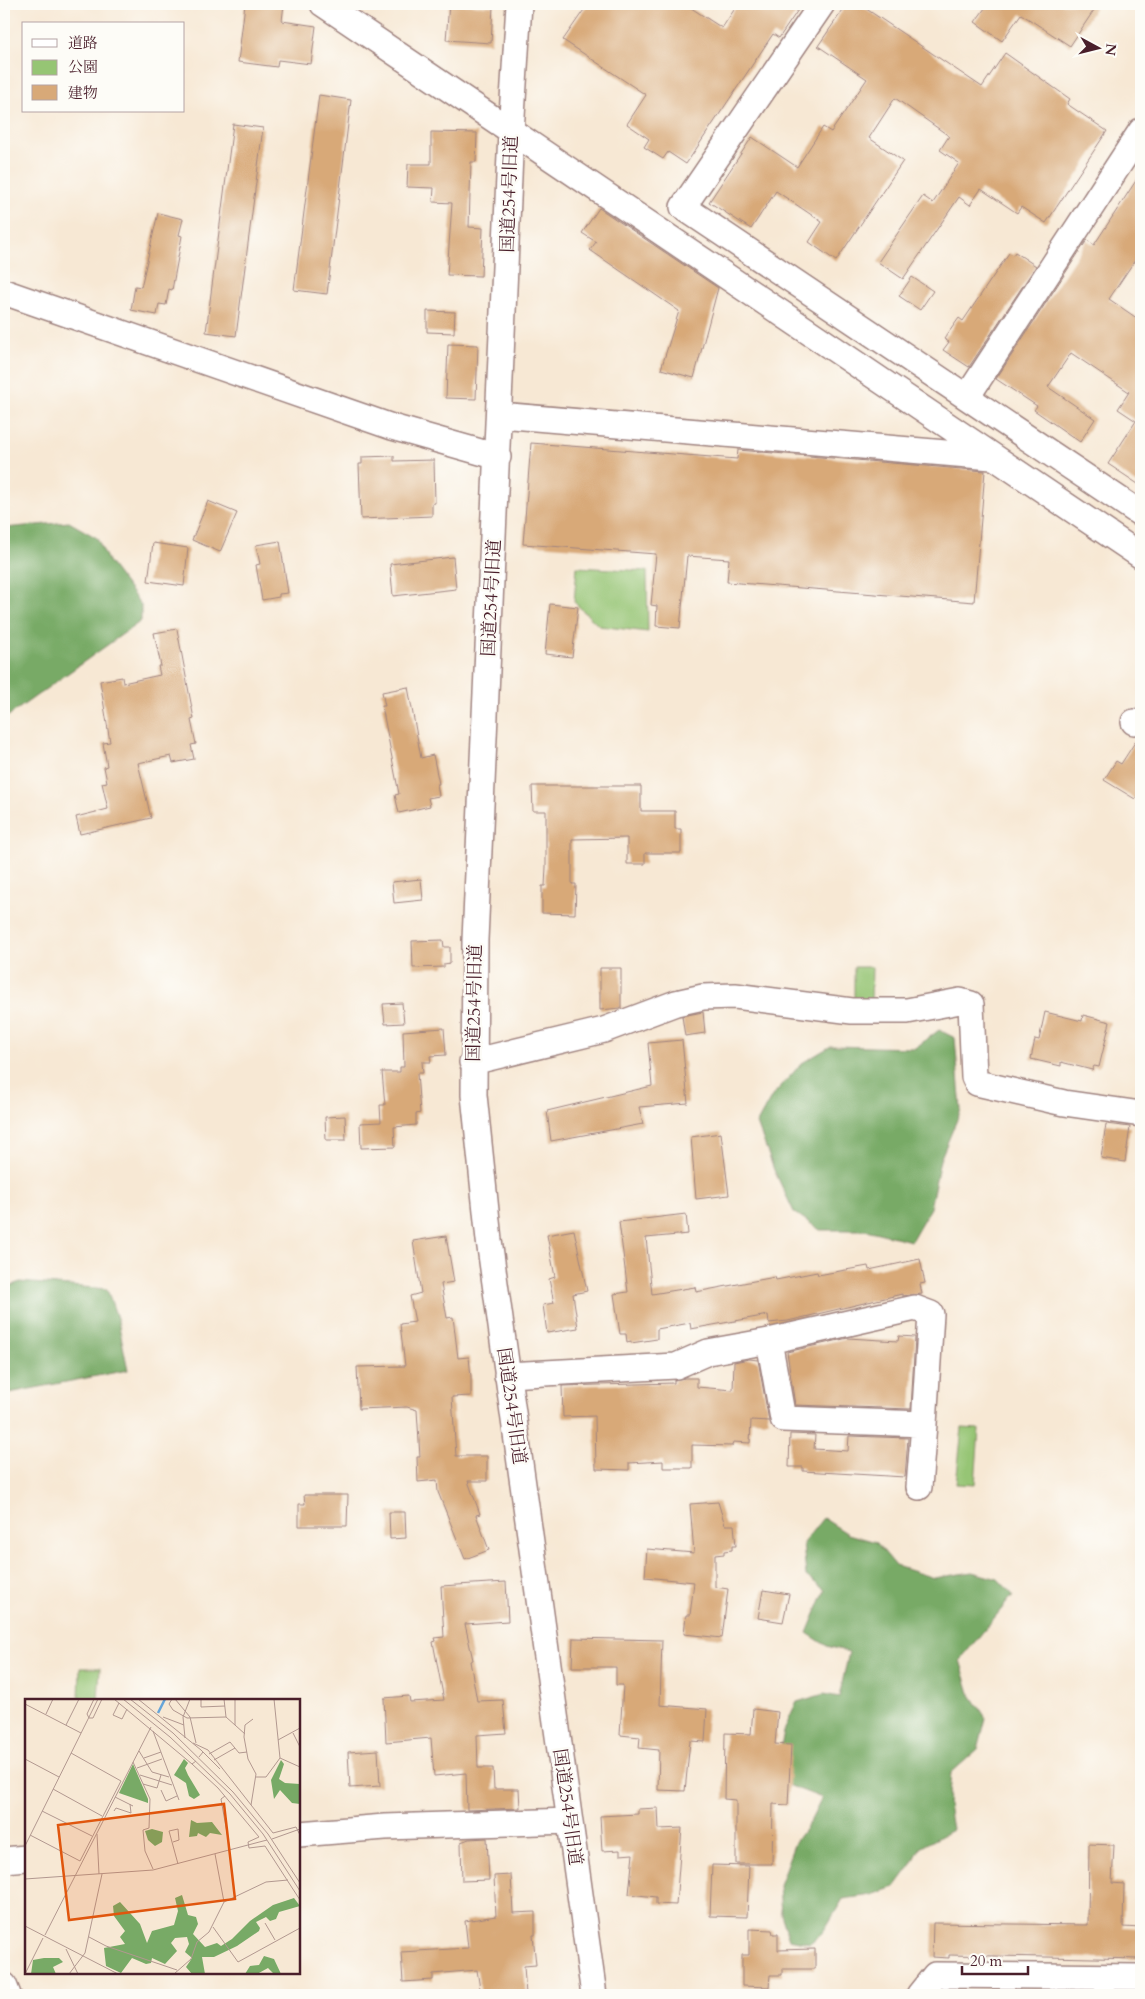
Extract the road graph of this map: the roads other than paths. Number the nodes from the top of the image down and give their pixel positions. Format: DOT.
graph roads {
  1 [pos="323,4"];
  2 [pos="519,4"];
  3 [pos="822,4"];
  4 [pos="1141,131"];
  5 [pos="511,132"];
  6 [pos="4,292"];
  7 [pos="966,397"];
  8 [pos="500,415"];
  9 [pos="498,457"];
  10 [pos="995,457"];
  11 [pos="1141,514"];
  12 [pos="1141,556"];
  13 [pos="472,1062"];
  14 [pos="1141,1114"];
  15 [pos="769,1341"];
  16 [pos="507,1375"];
  17 [pos="924,1424"];
  18 [pos="919,1487"];
  19 [pos="570,1821"];
  20 [pos="300,1834"];
  21 [pos="25,1858"];
  22 [pos="4,1860"];
  23 [pos="1141,1977"];
  24 [pos="4,1985"];
  25 [pos="8,1995"];
  26 [pos="594,1995"];
  27 [pos="919,1995"];
  1 -- 5 [label="street"];
  2 -- 5 [label="street, 国道254号旧道"];
  3 -- 7 [label="street"];
  4 -- 7 [label="street"];
  5 -- 8 [label="street, 国道254号旧道"];
  5 -- 10 [label="street"];
  6 -- 9 [label="street"];
  7 -- 11 [label="street"];
  8 -- 9 [label="street, 国道254号旧道"];
  8 -- 10 [label="street"];
  9 -- 13 [label="street, 国道254号旧道"];
  10 -- 12 [label="street"];
  13 -- 14 [label="street"];
  13 -- 16 [label="street, 国道254号旧道"];
  15 -- 16 [label="street"];
  15 -- 17 [label="street"];
  15 -- 17 [label="street"];
  16 -- 19 [label="street, 国道254号旧道"];
  17 -- 18 [label="street"];
  19 -- 20 [label="street"];
  19 -- 26 [label="street, 国道254号旧道"];
  21 -- 22 [label="street"];
  23 -- 27 [label="street"];
  24 -- 25 [label="street"];
}
